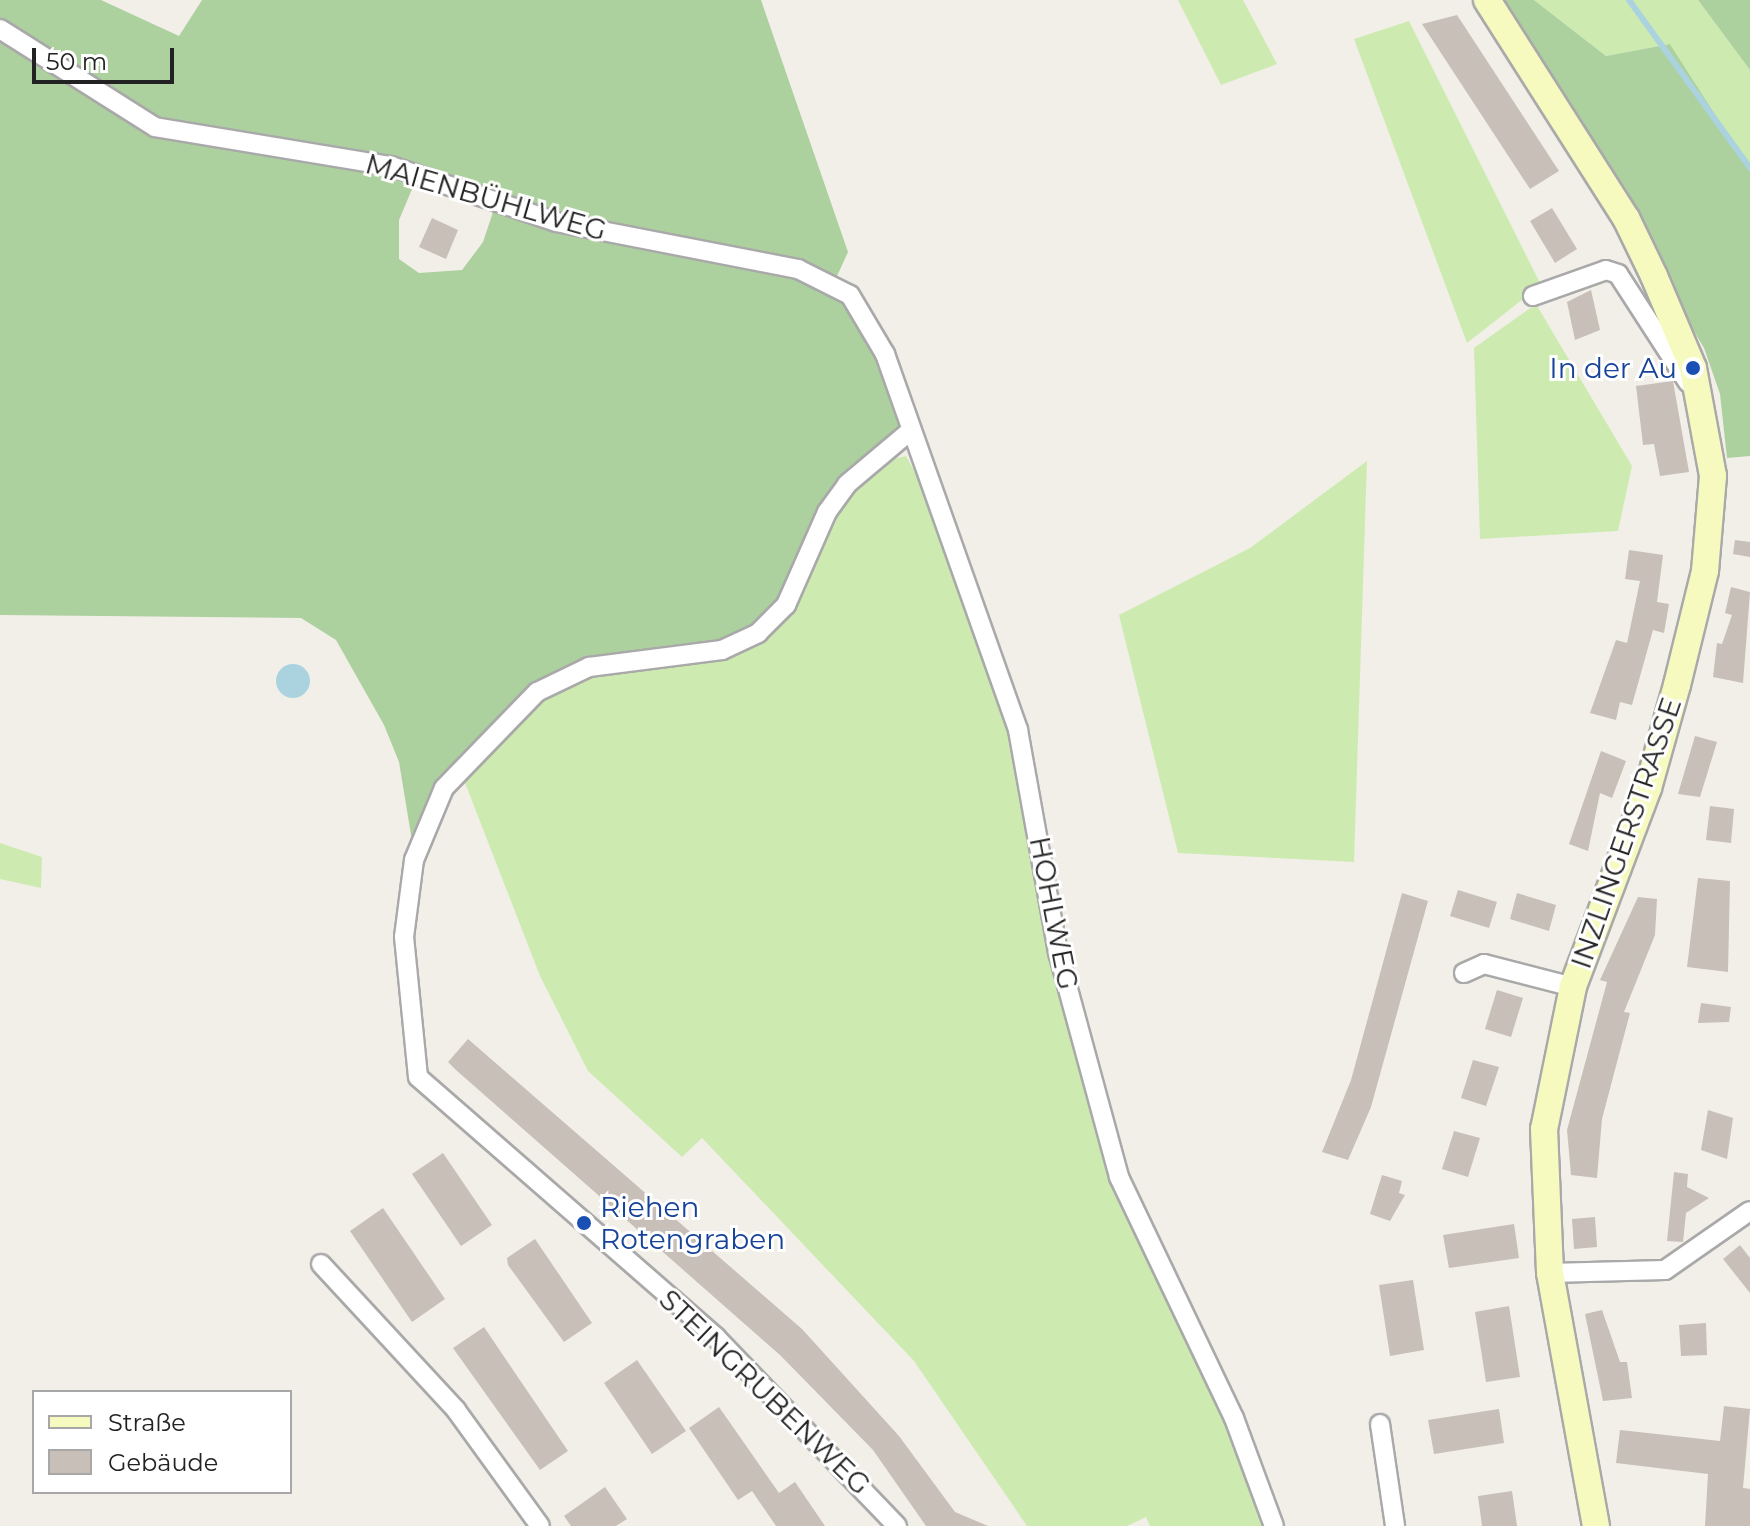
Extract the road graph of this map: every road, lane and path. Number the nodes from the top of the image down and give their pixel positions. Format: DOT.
graph roads {
  1 [pos="1487,0"];
  2 [pos="0,29"];
  3 [pos="850,295"];
  4 [pos="1533,296"];
  5 [pos="1688,382"];
  6 [pos="909,432"];
  7 [pos="1464,973"];
  8 [pos="1573,987"];
  9 [pos="1750,1211"];
  10 [pos="321,1264"];
  11 [pos="1550,1273"];
  12 [pos="1380,1424"];
  13 [pos="540,1526"];
  14 [pos="897,1526"];
  15 [pos="1274,1526"];
  16 [pos="1395,1526"];
  17 [pos="1596,1526"];
  1 -- 8 [label="street, INZLINGERSTRASSE"];
  2 -- 3 [label="street, MAIENBÜHLWEG"];
  3 -- 6 [label="street, HOHLWEG"];
  4 -- 5 [label="street"];
  6 -- 14 [label="street, STEINGRUBENWEG"];
  6 -- 15 [label="street, HOHLWEG"];
  7 -- 8 [label="street"];
  8 -- 11 [label="street, INZLINGERSTRASSE"];
  9 -- 11 [label="street"];
  10 -- 13 [label="street"];
  11 -- 17 [label="street, INZLINGERSTRASSE"];
  12 -- 16 [label="street"];
}
